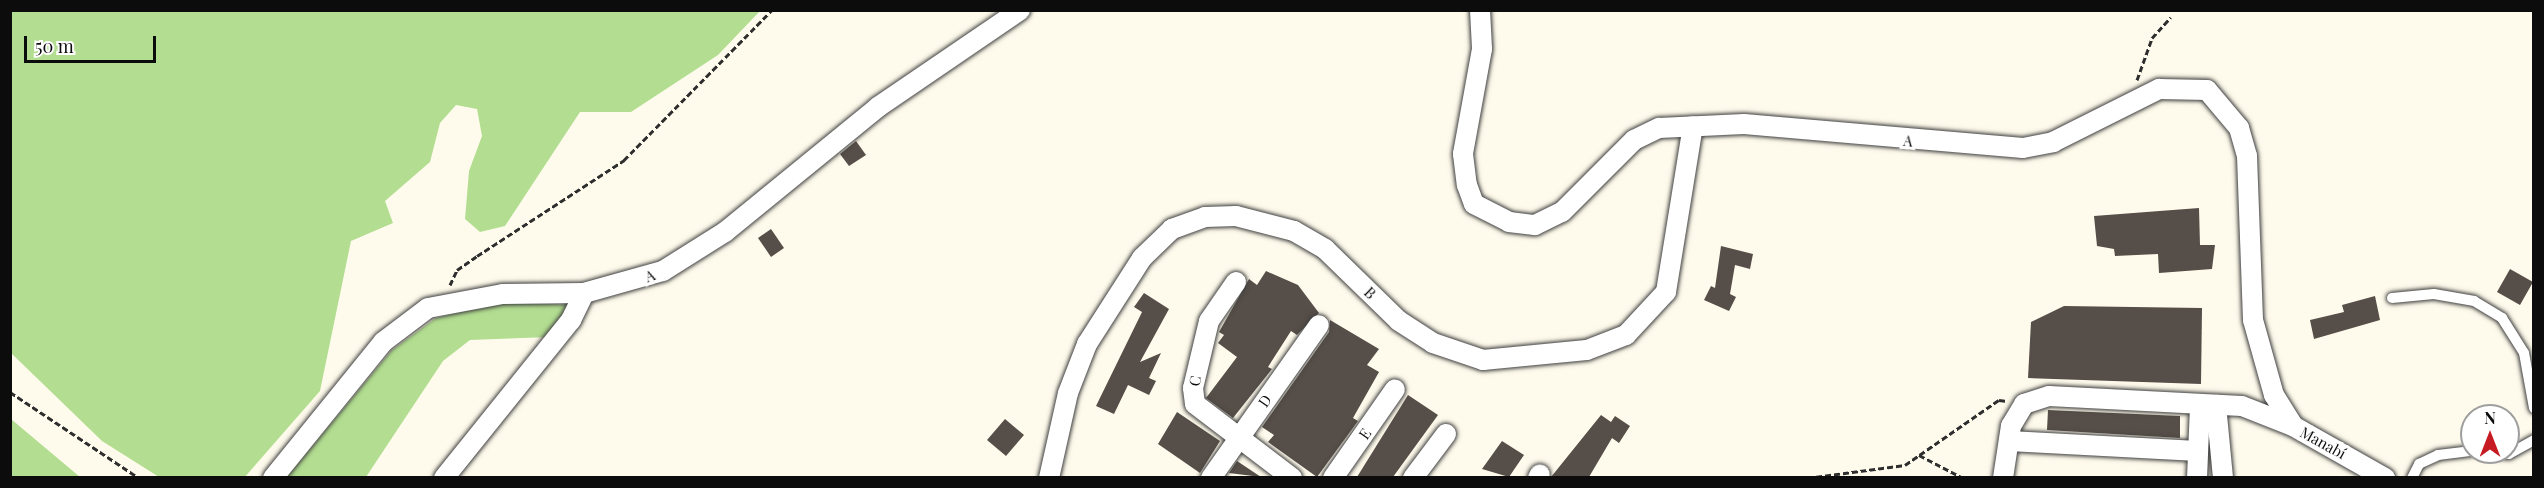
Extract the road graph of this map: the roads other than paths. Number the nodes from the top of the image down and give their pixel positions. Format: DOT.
graph roads {
  1 [pos="1020,10"];
  2 [pos="1480,10"];
  3 [pos="1693,126"];
  4 [pos="1236,282"];
  5 [pos="584,293"];
  6 [pos="2392,298"];
  7 [pos="1319,325"];
  8 [pos="1395,389"];
  9 [pos="2208,405"];
  10 [pos="2534,408"];
  11 [pos="2293,426"];
  12 [pos="1446,434"];
  13 [pos="1238,440"];
  14 [pos="2534,440"];
  15 [pos="2009,441"];
  16 [pos="2520,448"];
  17 [pos="2198,451"];
  18 [pos="2460,452"];
  19 [pos="273,477"];
  20 [pos="444,477"];
  21 [pos="1049,477"];
  22 [pos="1211,477"];
  23 [pos="1292,477"];
  24 [pos="1333,477"];
  25 [pos="1413,477"];
  26 [pos="2003,477"];
  27 [pos="2197,477"];
  28 [pos="2223,477"];
  29 [pos="2385,477"];
  30 [pos="2412,477"];
  1 -- 5 [label="street, A"];
  2 -- 3 [label="street, A"];
  3 -- 11 [label="street, A"];
  3 -- 21 [label="street, B"];
  4 -- 13 [label="street, C"];
  5 -- 19 [label="street, A"];
  5 -- 20 [label="street"];
  6 -- 10 [label="lane"];
  7 -- 13 [label="street, D"];
  8 -- 24 [label="street, E"];
  9 -- 11 [label="street, Manabí"];
  9 -- 15 [label="street, Manabí"];
  9 -- 17 [label="street"];
  9 -- 28 [label="street"];
  11 -- 29 [label="street, Manabí"];
  12 -- 25 [label="street"];
  13 -- 22 [label="street, D"];
  13 -- 23 [label="street, C"];
  14 -- 16 [label="lane"];
  15 -- 17 [label="street"];
  15 -- 26 [label="street"];
  17 -- 27 [label="street"];
  18 -- 30 [label="lane"];
}
